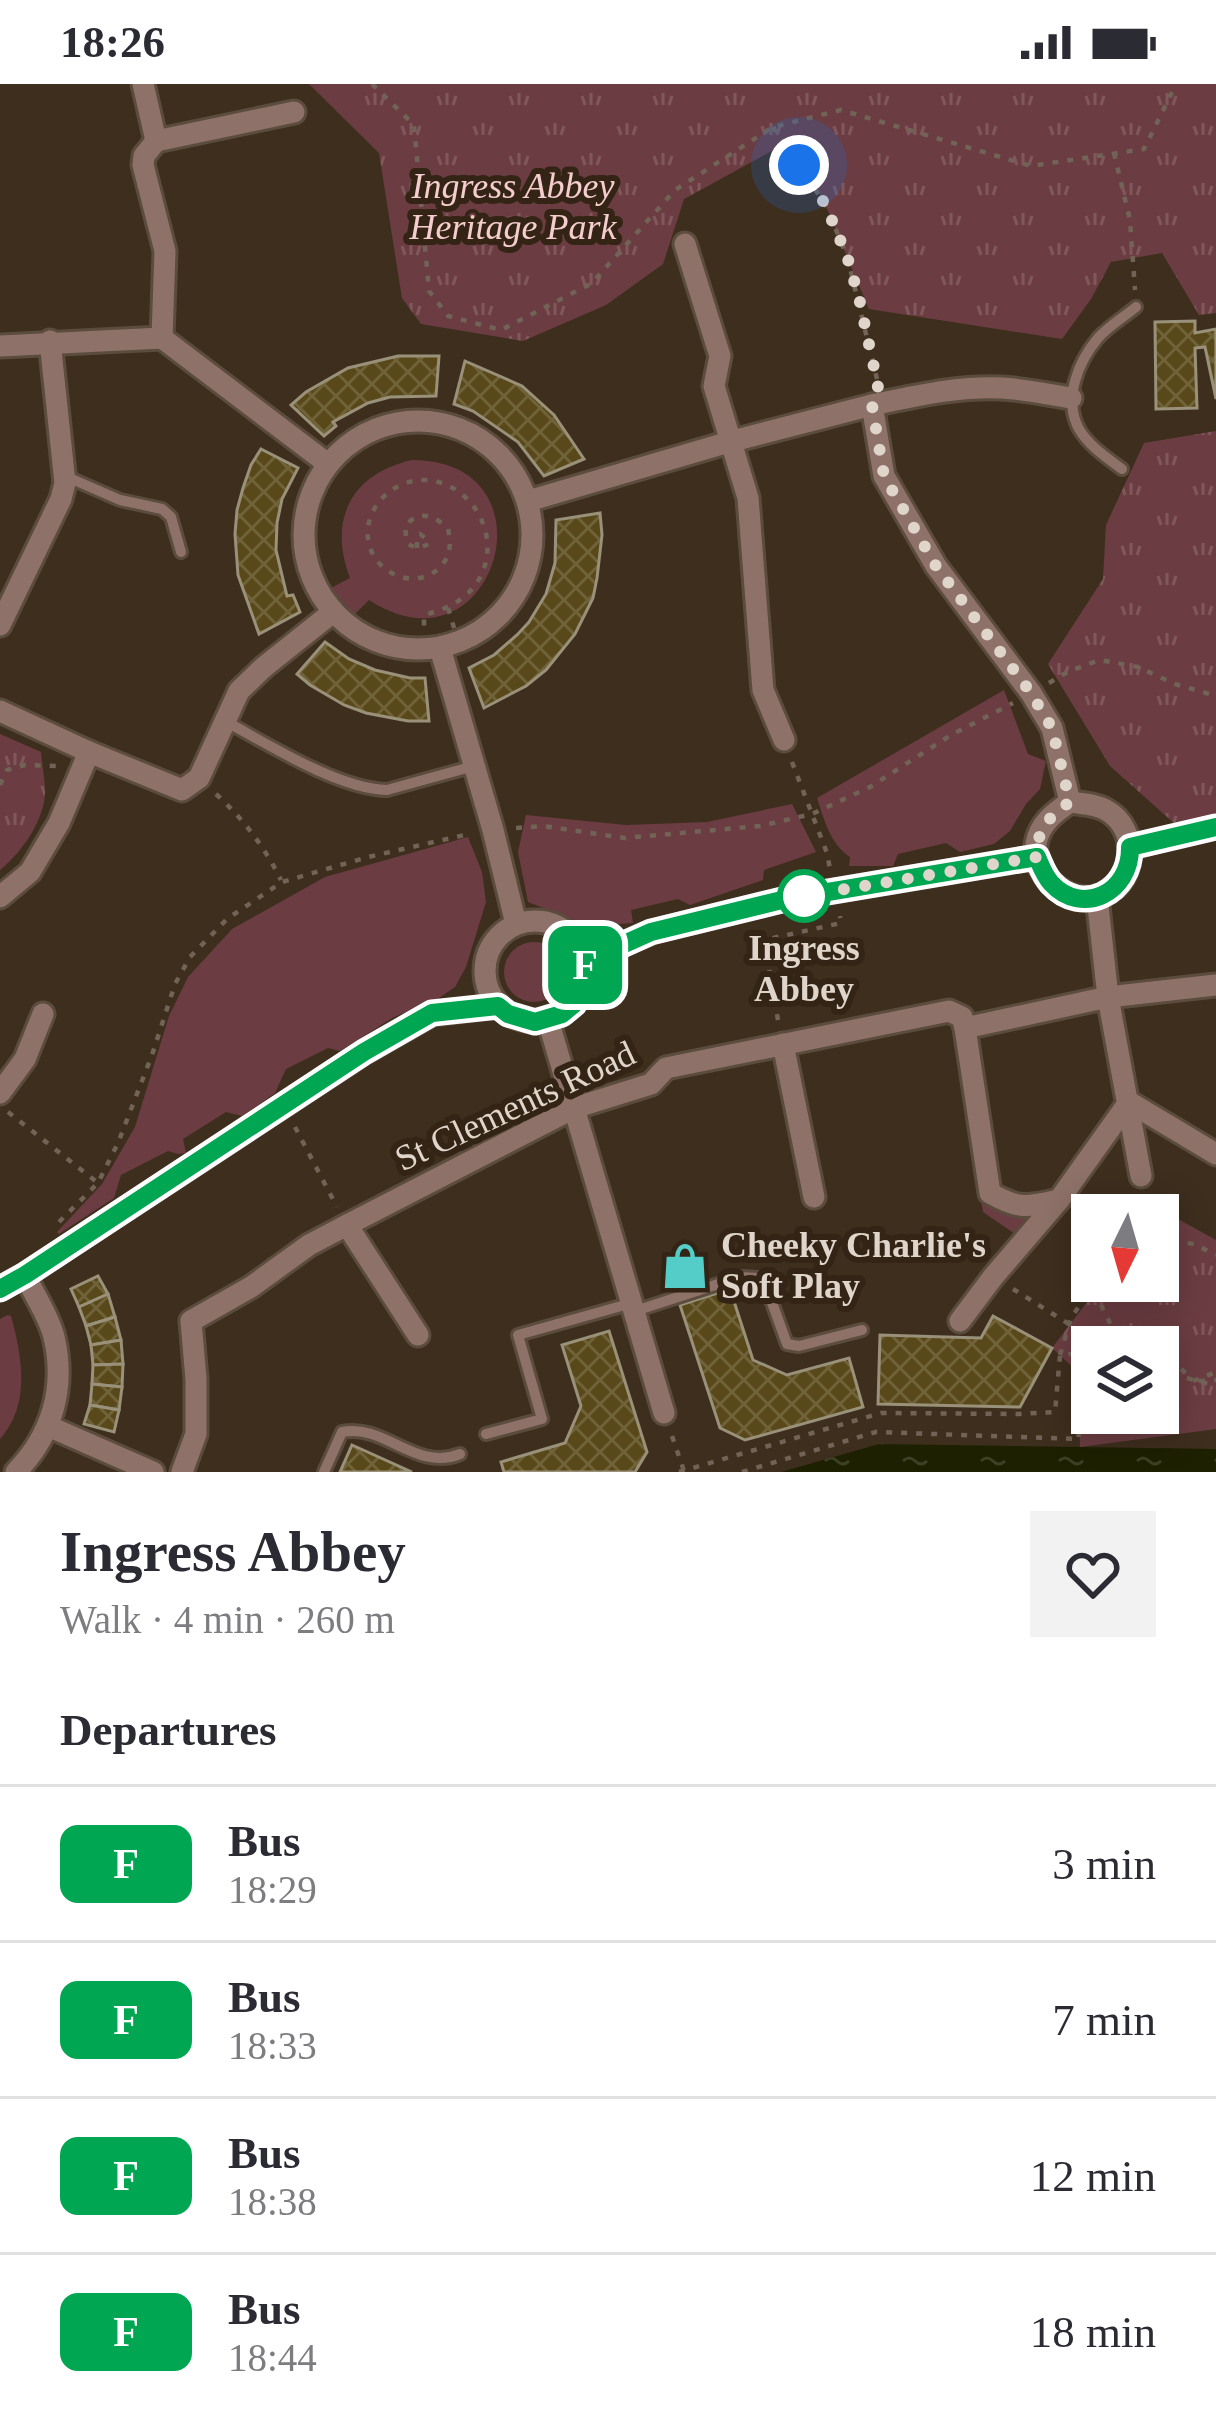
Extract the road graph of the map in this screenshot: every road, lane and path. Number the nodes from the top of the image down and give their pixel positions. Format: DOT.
graph roads {
  1 [pos="142,84"];
  2 [pos="372,84"];
  3 [pos="1176,84"];
  4 [pos="294,112"];
  5 [pos="773,127"];
  6 [pos="156,141"];
  7 [pos="1114,153"];
  8 [pos="685,244"];
  9 [pos="1136,307"];
  10 [pos="161,338"];
  11 [pos="50,341"];
  12 [pos="0,346"];
  13 [pos="1071,398"];
  14 [pos="872,405"];
  15 [pos="729,442"];
  16 [pos="328,464"];
  17 [pos="1122,469"];
  18 [pos="65,476"];
  19 [pos="528,500"];
  20 [pos="417,548"];
  21 [pos="181,552"];
  22 [pos="448,608"];
  23 [pos="333,612"];
  24 [pos="0,625"];
  25 [pos="441,646"];
  26 [pos="1042,687"];
  27 [pos="1216,696"];
  28 [pos="1012,704"];
  29 [pos="0,711"];
  30 [pos="224,720"];
  31 [pos="784,740"];
  32 [pos="85,762"];
  33 [pos="474,766"];
  34 [pos="199,778"];
  35 [pos="0,784"];
  36 [pos="1070,802"];
  37 [pos="1216,827"];
  38 [pos="513,828"];
  39 [pos="468,834"];
  40 [pos="1130,847"];
  41 [pos="1037,857"];
  42 [pos="282,882"];
  43 [pos="0,897"];
  44 [pos="1097,897"];
  45 [pos="516,925"];
  46 [pos="584,962"];
  47 [pos="1216,985"];
  48 [pos="1108,997"];
  49 [pos="498,1006"];
  50 [pos="43,1014"];
  51 [pos="548,1020"];
  52 [pos="965,1028"];
  53 [pos="783,1044"];
  54 [pos="0,1093"];
  55 [pos="1129,1102"];
  56 [pos="0,1106"];
  57 [pos="284,1106"];
  58 [pos="574,1108"];
  59 [pos="1216,1154"];
  60 [pos="1142,1176"];
  61 [pos="98,1183"];
  62 [pos="814,1197"];
  63 [pos="1060,1200"];
  64 [pos="347,1225"];
  65 [pos="52,1229"];
  66 [pos="1179,1242"];
  67 [pos="1216,1255"];
  68 [pos="25,1275"];
  69 [pos="992,1276"];
  70 [pos="0,1289"];
  71 [pos="1083,1302"];
  72 [pos="633,1307"];
  73 [pos="960,1322"];
  74 [pos="1069,1324"];
  75 [pos="862,1330"];
  76 [pos="418,1335"];
  77 [pos="1071,1354"];
  78 [pos="1060,1355"];
  79 [pos="1179,1366"];
  80 [pos="1179,1377"];
  81 [pos="1216,1379"];
  82 [pos="1193,1381"];
  83 [pos="664,1413"];
  84 [pos="48,1426"];
  85 [pos="486,1434"];
  86 [pos="1078,1434"];
  87 [pos="460,1454"];
  88 [pos="681,1471"];
  89 [pos="16,1472"];
  90 [pos="153,1472"];
  91 [pos="182,1472"];
  92 [pos="324,1472"];
  93 [pos="742,1472"];
  1 -- 6 [label="street"];
  2 -- 5 [label="path"];
  3 -- 7 [label="path"];
  4 -- 6 [label="street"];
  5 -- 7 [label="path"];
  5 -- 14 [label="path"];
  6 -- 10 [label="street"];
  7 -- 9 [label="path"];
  8 -- 15 [label="street"];
  9 -- 13 [label="lane"];
  10 -- 11 [label="street"];
  10 -- 16 [label="street"];
  11 -- 12 [label="street"];
  11 -- 18 [label="street"];
  13 -- 14 [label="street"];
  13 -- 17 [label="lane"];
  14 -- 15 [label="street"];
  14 -- 36 [label="street"];
  15 -- 19 [label="street"];
  15 -- 31 [label="street"];
  16 -- 19 [label="street"];
  16 -- 23 [label="street"];
  18 -- 21 [label="lane"];
  18 -- 24 [label="street"];
  19 -- 25 [label="street"];
  20 -- 22 [label="path"];
  22 -- 25 [label="path"];
  22 -- 25 [label="path"];
  23 -- 25 [label="street"];
  23 -- 30 [label="street"];
  25 -- 33 [label="street"];
  26 -- 27 [label="path"];
  28 -- 38 [label="path"];
  29 -- 32 [label="street"];
  30 -- 33 [label="lane"];
  30 -- 34 [label="street"];
  32 -- 34 [label="street"];
  32 -- 35 [label="path"];
  32 -- 43 [label="street"];
  33 -- 45 [label="street"];
  34 -- 42 [label="path"];
  36 -- 40 [label="street"];
  36 -- 41 [label="street"];
  37 -- 40 [label="street"];
  39 -- 42 [label="path"];
  40 -- 44 [label="street"];
  41 -- 44 [label="street"];
  41 -- 46 [label="street"];
  42 -- 61 [label="path"];
  44 -- 48 [label="street"];
  45 -- 46 [label="street"];
  45 -- 49 [label="street"];
  46 -- 51 [label="street"];
  47 -- 48 [label="street"];
  48 -- 52 [label="street"];
  48 -- 55 [label="street"];
  49 -- 51 [label="street"];
  49 -- 57 [label="street"];
  50 -- 54 [label="street"];
  51 -- 58 [label="street"];
  52 -- 53 [label="street, St Clements Road"];
  52 -- 63 [label="street"];
  53 -- 58 [label="street, St Clements Road"];
  53 -- 62 [label="street"];
  55 -- 59 [label="street"];
  55 -- 60 [label="street"];
  55 -- 63 [label="street"];
  56 -- 61 [label="path"];
  57 -- 64 [label="path"];
  57 -- 68 [label="street"];
  58 -- 64 [label="street, St Clements Road"];
  58 -- 72 [label="street"];
  61 -- 65 [label="path"];
  63 -- 69 [label="street"];
  64 -- 76 [label="street"];
  64 -- 91 [label="street, St Clements Road"];
  66 -- 67 [label="path"];
  68 -- 70 [label="lane"];
  68 -- 84 [label="street"];
  69 -- 73 [label="street"];
  69 -- 74 [label="path"];
  71 -- 74 [label="path"];
  72 -- 75 [label="lane"];
  72 -- 83 [label="street"];
  72 -- 85 [label="lane"];
  74 -- 78 [label="path"];
  77 -- 78 [label="path"];
  78 -- 88 [label="path"];
  79 -- 82 [label="path"];
  80 -- 82 [label="path"];
  81 -- 82 [label="path"];
  83 -- 88 [label="path"];
  84 -- 89 [label="street"];
  84 -- 90 [label="street"];
  86 -- 93 [label="path"];
  87 -- 92 [label="lane"];
}
